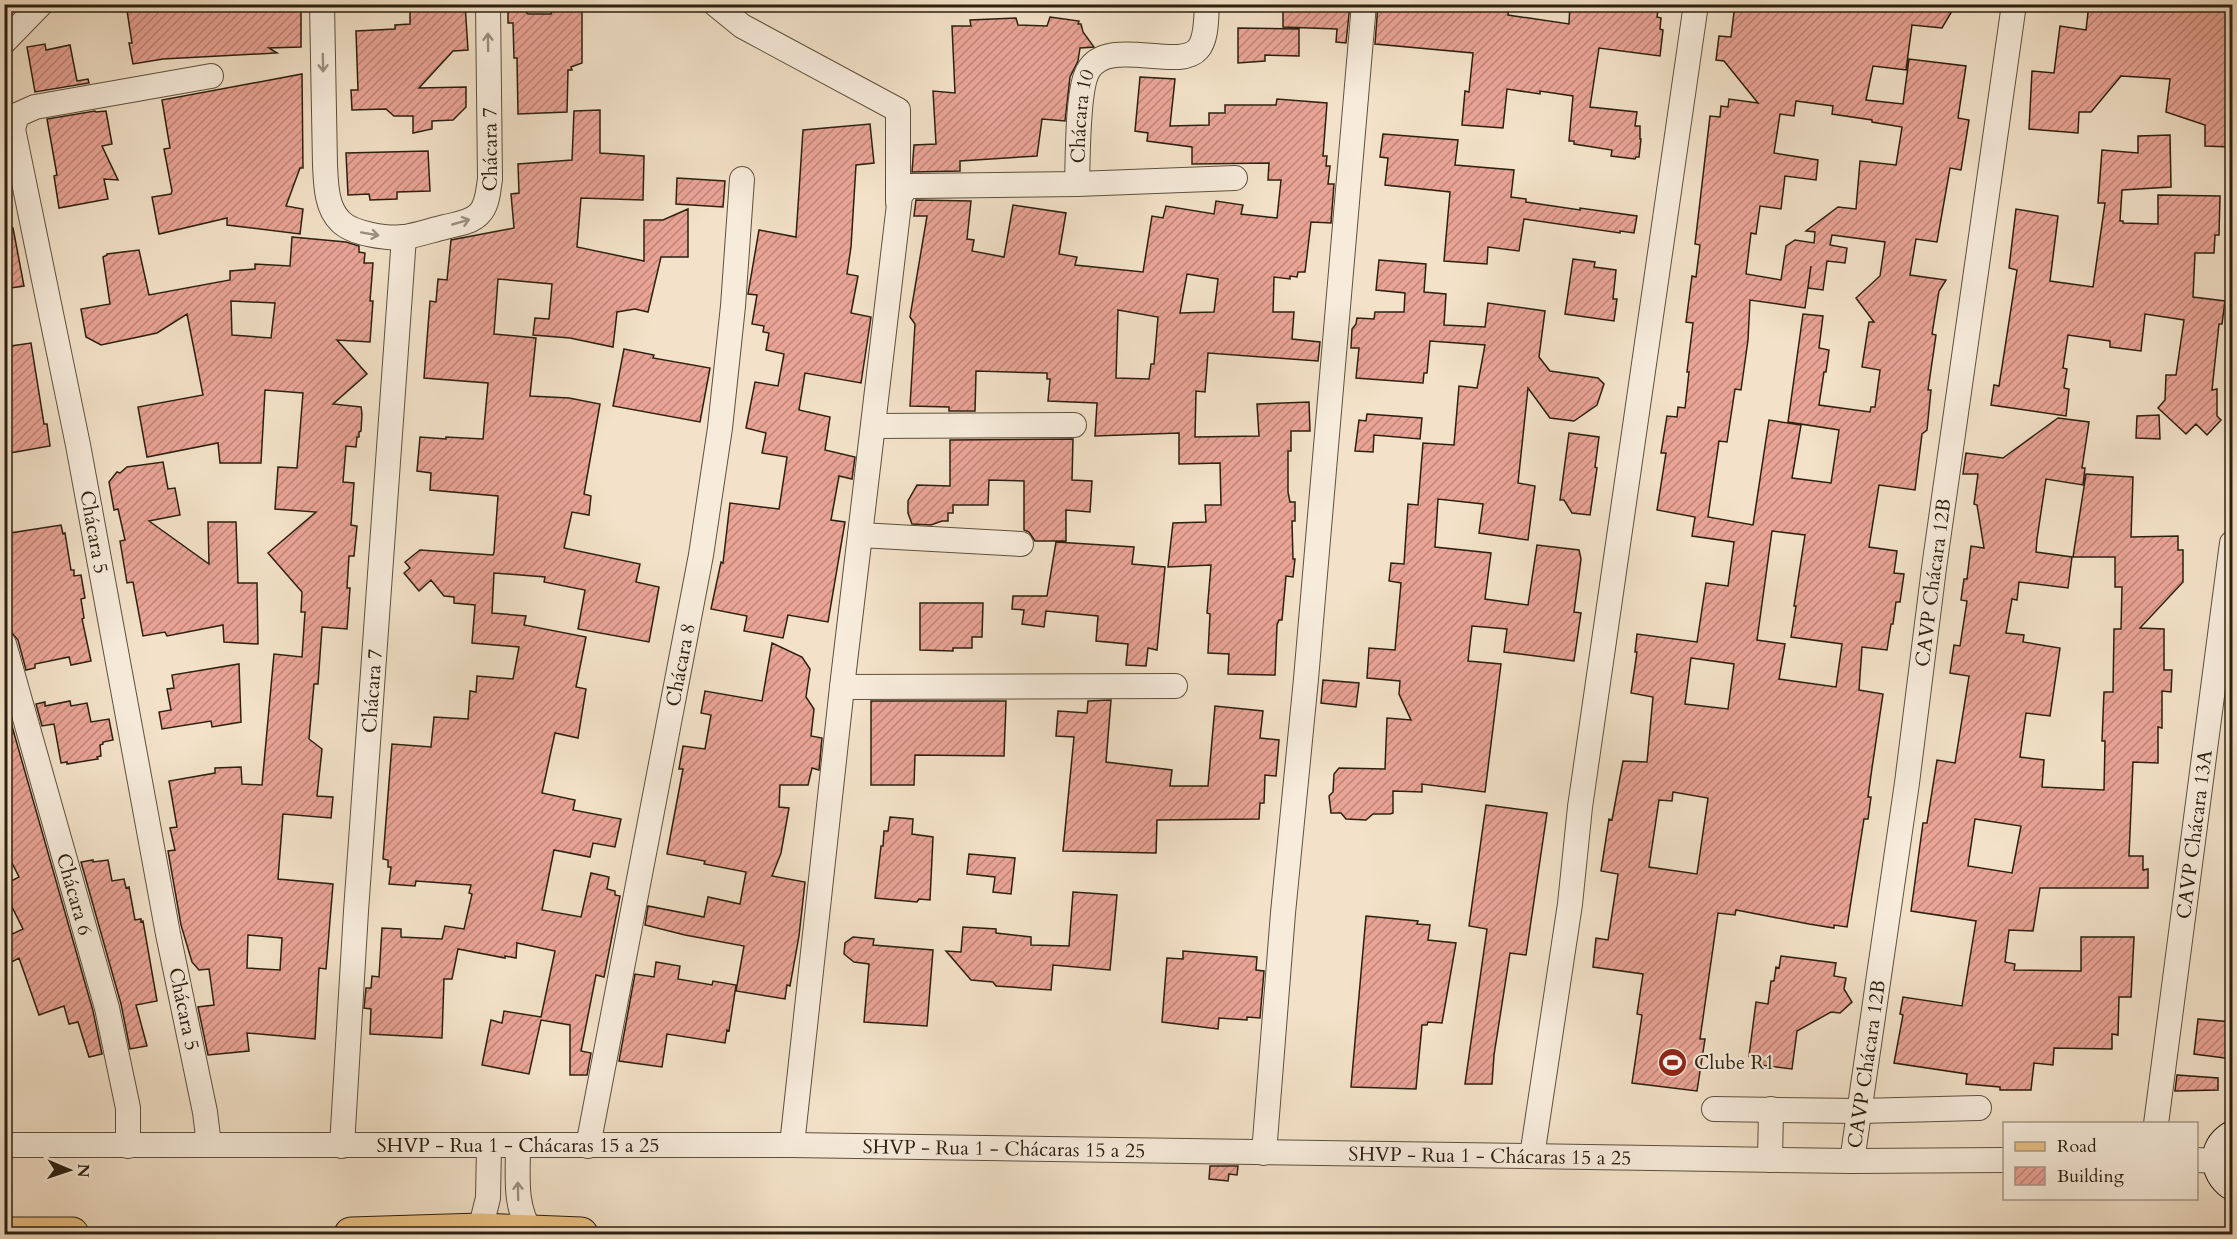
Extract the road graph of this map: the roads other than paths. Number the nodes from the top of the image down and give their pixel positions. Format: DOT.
graph roads {
  1 [pos="41,4"];
  2 [pos="322,4"];
  3 [pos="488,4"];
  4 [pos="715,4"];
  5 [pos="1207,4"];
  6 [pos="1364,4"];
  7 [pos="1696,4"];
  8 [pos="2014,4"];
  9 [pos="4,42"];
  10 [pos="211,76"];
  11 [pos="1235,178"];
  12 [pos="742,179"];
  13 [pos="1077,184"];
  14 [pos="901,196"];
  15 [pos="404,237"];
  16 [pos="1074,424"];
  17 [pos="873,426"];
  18 [pos="860,535"];
  19 [pos="2232,543"];
  20 [pos="1021,544"];
  21 [pos="4,644"];
  22 [pos="1175,686"];
  23 [pos="842,687"];
  24 [pos="1979,1108"];
  25 [pos="1714,1109"];
  26 [pos="1771,1110"];
  27 [pos="1858,1111"];
  28 [pos="2156,1122"];
  29 [pos="4,1145"];
  30 [pos="209,1145"];
  31 [pos="792,1145"];
  32 [pos="128,1146"];
  33 [pos="342,1146"];
  34 [pos="489,1146"];
  35 [pos="518,1146"];
  36 [pos="588,1146"];
  37 [pos="1264,1154"];
  38 [pos="1532,1156"];
  39 [pos="1770,1160"];
  40 [pos="2003,1160"];
  41 [pos="1852,1161"];
  42 [pos="480,1230"];
  43 [pos="531,1232"];
  44 [pos="4,1234"];
  45 [pos="72,1234"];
  46 [pos="351,1234"];
  47 [pos="581,1234"];
  1 -- 9 [label="street"];
  2 -- 15 [label="street, Chácara 7, one-way"];
  15 -- 3 [label="street, Chácara 7, one-way"];
  4 -- 14 [label="street"];
  5 -- 13 [label="street, Chácara 10"];
  6 -- 37 [label="street"];
  7 -- 38 [label="street"];
  8 -- 27 [label="street, CAVP Chácara 12B"];
  10 -- 30 [label="street, Chácara 5"];
  11 -- 13 [label="street, Chácara 10"];
  12 -- 36 [label="street, Chácara 8"];
  13 -- 14 [label="street, Chácara 10"];
  14 -- 17 [label="street"];
  15 -- 33 [label="street, Chácara 7"];
  16 -- 17 [label="street"];
  17 -- 18 [label="street"];
  18 -- 20 [label="street"];
  18 -- 23 [label="street"];
  19 -- 28 [label="street, CAVP Chácara 13A"];
  21 -- 32 [label="street, Chácara 6"];
  22 -- 23 [label="street"];
  23 -- 31 [label="street"];
  24 -- 27 [label="street"];
  25 -- 26 [label="street"];
  26 -- 27 [label="street"];
  26 -- 39 [label="street"];
  27 -- 41 [label="street, CAVP Chácara 12B"];
  29 -- 32 [label="street, SHVP - Rua 1 - Chácaras 15 a 25"];
  30 -- 32 [label="street, SHVP - Rua 1 - Chácaras 15 a 25"];
  30 -- 33 [label="street, SHVP - Rua 1 - Chácaras 15 a 25"];
  31 -- 36 [label="street, SHVP - Rua 1 - Chácaras 15 a 25"];
  31 -- 37 [label="street, SHVP - Rua 1 - Chácaras 15 a 25"];
  33 -- 34 [label="street, SHVP - Rua 1 - Chácaras 15 a 25"];
  34 -- 35 [label="street, SHVP - Rua 1 - Chácaras 15 a 25"];
  34 -- 42 [label="street"];
  35 -- 36 [label="street, SHVP - Rua 1 - Chácaras 15 a 25"];
  43 -- 35 [label="street, one-way"];
  37 -- 38 [label="street, SHVP - Rua 1 - Chácaras 15 a 25"];
  38 -- 39 [label="street, SHVP - Rua 1 - Chácaras 15 a 25"];
  39 -- 41 [label="street, SHVP - Rua 1 - Chácaras 15 a 25"];
  40 -- 41 [label="street, SHVP - Rua 1 - Chácaras 15 a 25"];
  42 -- 43 [label="main road"];
  42 -- 46 [label="main road"];
  43 -- 47 [label="main road"];
  44 -- 45 [label="main road"];
}
